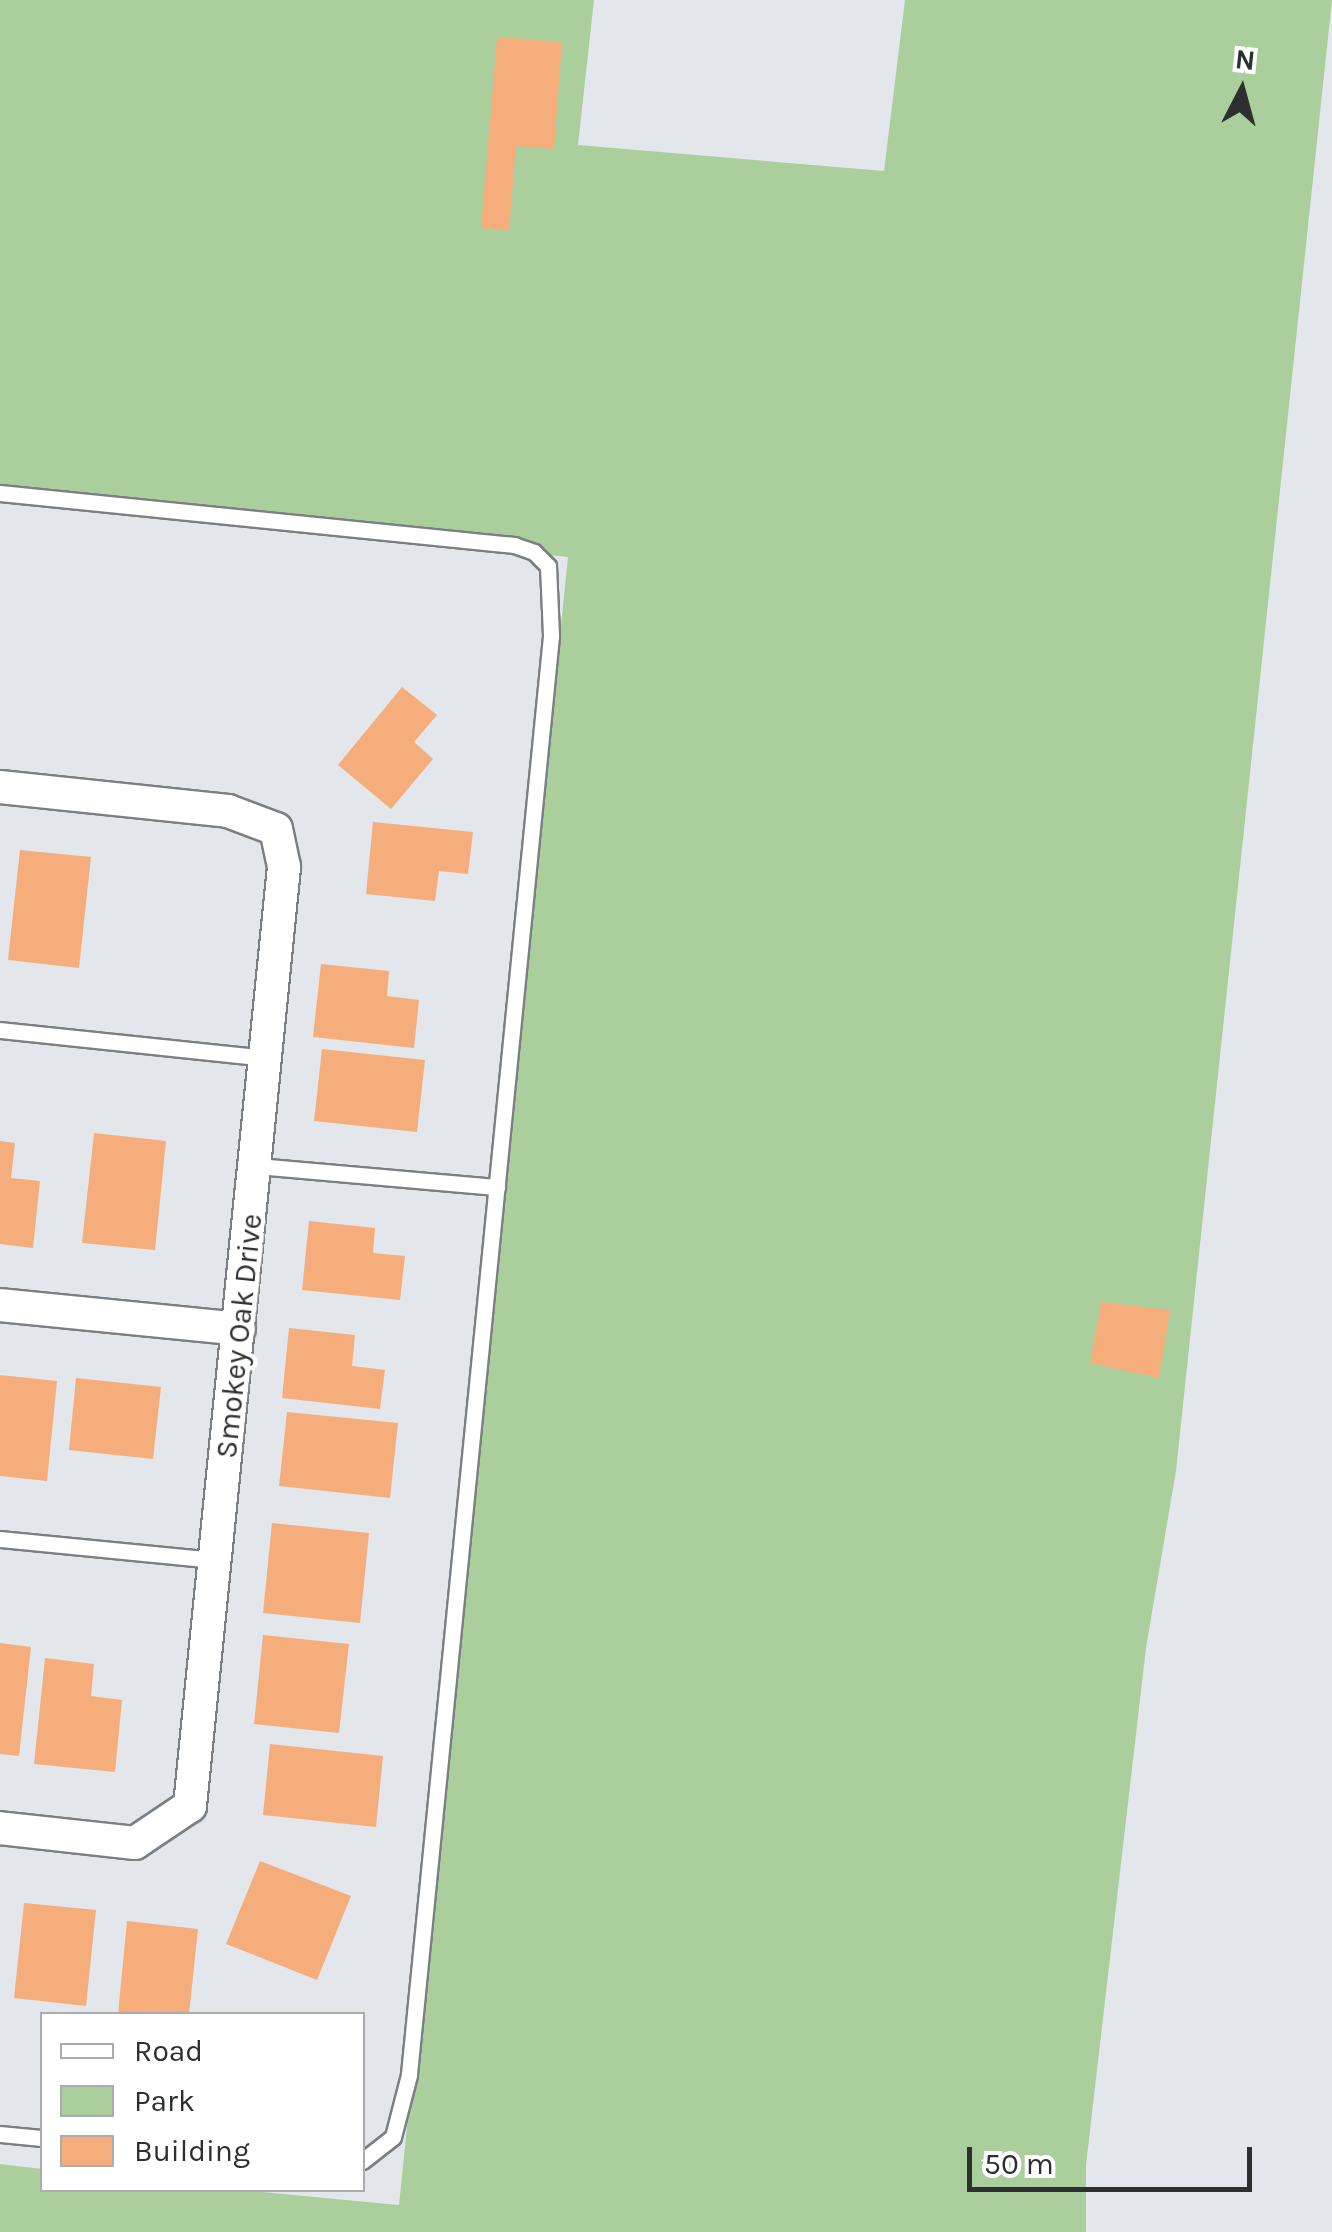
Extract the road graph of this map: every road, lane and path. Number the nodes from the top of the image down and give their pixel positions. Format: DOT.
graph roads {
  1 [pos="0,493"];
  2 [pos="0,787"];
  3 [pos="0,1030"];
  4 [pos="267,1058"];
  5 [pos="256,1166"];
  6 [pos="498,1186"];
  7 [pos="0,1305"];
  8 [pos="239,1328"];
  9 [pos="0,1539"];
  10 [pos="216,1560"];
  11 [pos="0,1828"];
  12 [pos="0,2134"];
  13 [pos="40,2138"];
  14 [pos="365,2159"];
  1 -- 6 [label="lane"];
  2 -- 4 [label="street, Smokey Oak Drive"];
  3 -- 4 [label="lane"];
  4 -- 5 [label="street, Smokey Oak Drive"];
  5 -- 6 [label="lane"];
  5 -- 8 [label="street, Smokey Oak Drive"];
  6 -- 14 [label="lane"];
  7 -- 8 [label="street"];
  8 -- 10 [label="street, Smokey Oak Drive"];
  9 -- 10 [label="lane"];
  10 -- 11 [label="street, Smokey Oak Drive"];
  12 -- 13 [label="lane"];
}
